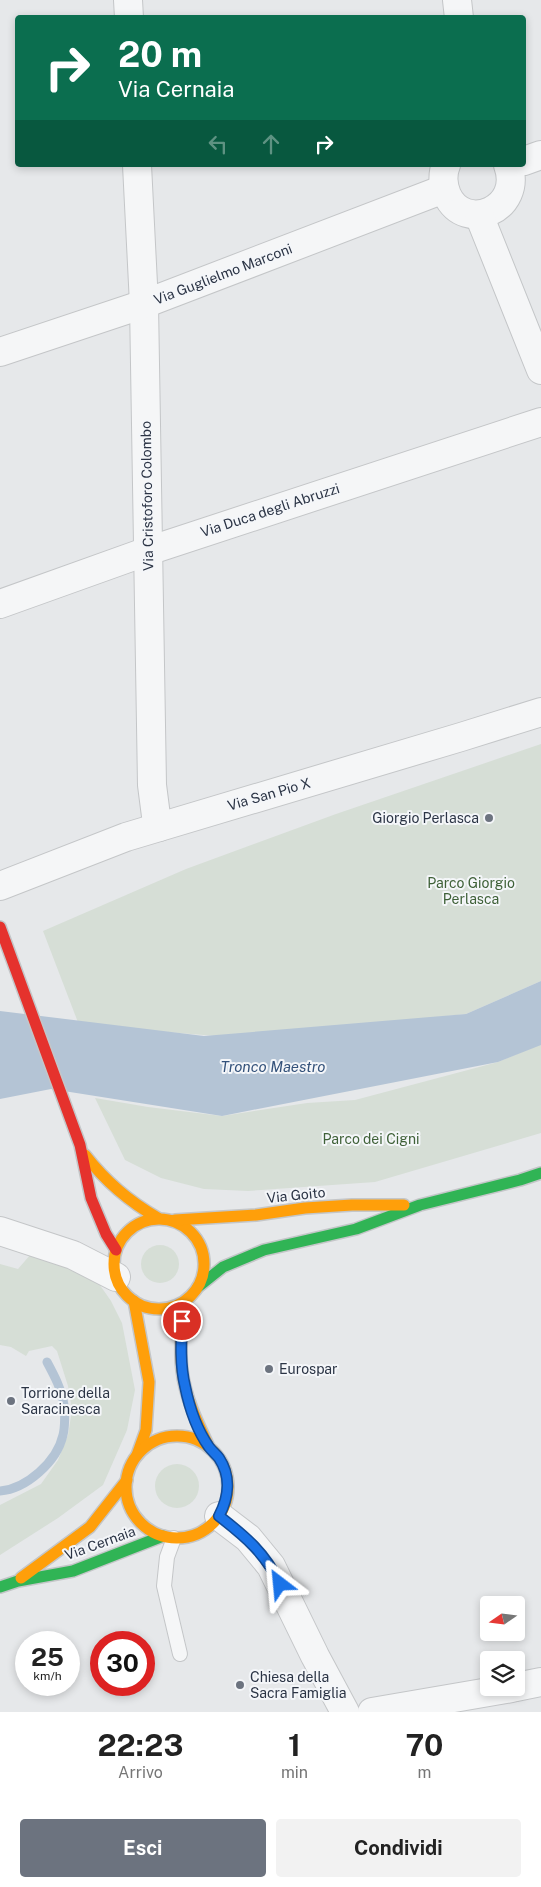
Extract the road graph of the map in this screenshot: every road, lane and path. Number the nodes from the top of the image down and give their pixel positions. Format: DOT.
graph roads {
  1 [pos="128,0"];
  2 [pos="457,0"];
  3 [pos="129,15"];
  4 [pos="459,15"];
  5 [pos="541,155"];
  6 [pos="526,160"];
  7 [pos="137,167"];
  8 [pos="514,167"];
  9 [pos="445,177"];
  10 [pos="479,214"];
  11 [pos="144,304"];
  12 [pos="0,352"];
  13 [pos="541,370"];
  14 [pos="541,422"];
  15 [pos="148,550"];
  16 [pos="0,604"];
  17 [pos="541,712"];
  18 [pos="159,827"];
  19 [pos="0,886"];
  20 [pos="0,927"];
  21 [pos="82,1151"];
  22 [pos="541,1173"];
  23 [pos="420,1205"];
  24 [pos="158,1218"];
  25 [pos="175,1220"];
  26 [pos="0,1231"];
  27 [pos="116,1250"];
  28 [pos="116,1277"];
  29 [pos="198,1287"];
  30 [pos="134,1301"];
  31 [pos="183,1303"];
  32 [pos="209,1447"];
  33 [pos="137,1455"];
  34 [pos="127,1480"];
  35 [pos="219,1516"];
  36 [pos="168,1537"];
  37 [pos="18,1581"];
  38 [pos="0,1587"];
  39 [pos="180,1654"];
  40 [pos="541,1682"];
  41 [pos="525,1685"];
  42 [pos="480,1693"];
  43 [pos="345,1712"];
  44 [pos="372,1712"];
  1 -- 3 [label="street"];
  2 -- 4 [label="street"];
  5 -- 6 [label="street"];
  7 -- 11 [label="street, Via Cristoforo Colombo"];
  8 -- 10 [label="street"];
  9 -- 10 [label="street, Via Guglielmo Marconi"];
  9 -- 11 [label="street, Via Guglielmo Marconi"];
  10 -- 13 [label="street"];
  11 -- 12 [label="street, Via Guglielmo Marconi"];
  11 -- 15 [label="street, Via Cristoforo Colombo"];
  14 -- 15 [label="street, Via Duca degli Abruzzi"];
  15 -- 16 [label="street, Via Duca degli Abruzzi"];
  15 -- 18 [label="street, Via Cristoforo Colombo"];
  17 -- 18 [label="street, Via San Pio X"];
  18 -- 19 [label="street, Via San Pio X"];
  20 -- 21 [label="main road"];
  21 -- 24 [label="main road"];
  21 -- 27 [label="main road"];
  22 -- 23 [label="main road, Via Goito"];
  23 -- 25 [label="main road, Via Goito"];
  23 -- 29 [label="main road, Via Goito"];
  24 -- 25 [label="main road"];
  24 -- 27 [label="main road"];
  25 -- 29 [label="main road"];
  26 -- 28 [label="street"];
  27 -- 28 [label="main road"];
  28 -- 30 [label="main road"];
  29 -- 31 [label="main road"];
  30 -- 31 [label="main road"];
  30 -- 33 [label="main road, Via Cernaia"];
  31 -- 32 [label="main road, Via Cernaia"];
  32 -- 33 [label="main road, Via Cernaia"];
  32 -- 35 [label="main road, Via Cernaia"];
  33 -- 34 [label="main road, Via Cernaia"];
  34 -- 36 [label="main road, Via Cernaia"];
  34 -- 37 [label="main road, Via Cernaia"];
  35 -- 36 [label="main road, Via Cernaia"];
  35 -- 43 [label="street"];
  36 -- 37 [label="main road, Via Cernaia"];
  36 -- 39 [label="lane"];
  37 -- 38 [label="main road, Via Cernaia"];
  40 -- 41 [label="street"];
  42 -- 44 [label="street"];
}
